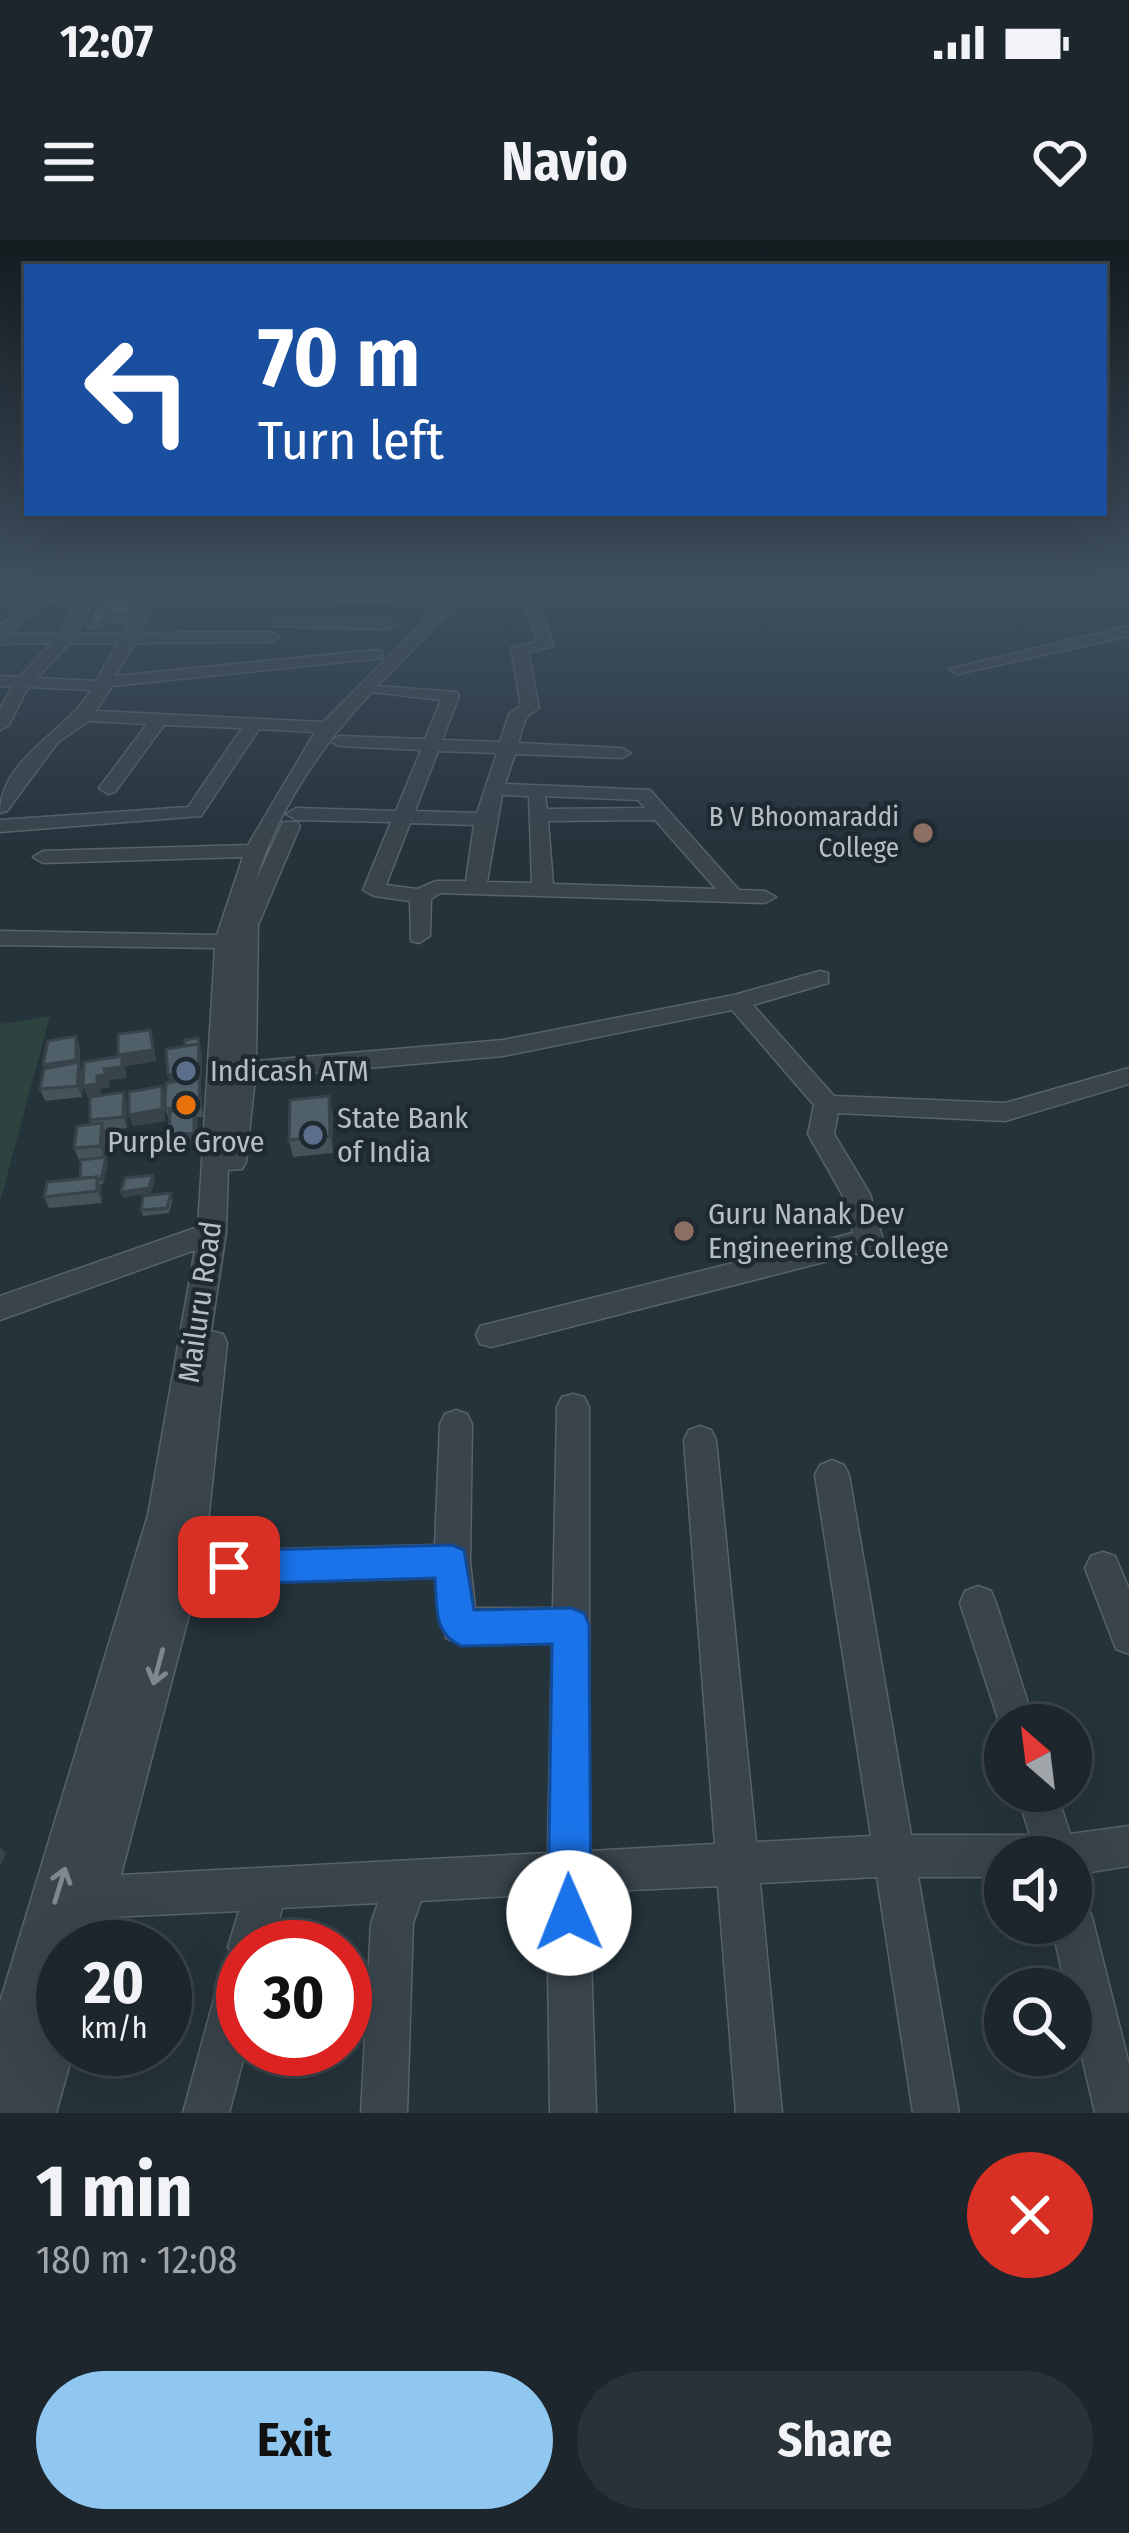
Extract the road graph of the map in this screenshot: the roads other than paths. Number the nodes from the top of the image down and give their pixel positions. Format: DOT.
graph roads {
  1 [pos="33,672"];
  2 [pos="112,672"];
  3 [pos="263,672"];
  4 [pos="284,672"];
  5 [pos="376,672"];
  6 [pos="397,672"];
  7 [pos="523,672"];
  8 [pos="262,676"];
  9 [pos="0,681"];
  10 [pos="24,682"];
  11 [pos="106,684"];
  12 [pos="379,692"];
  13 [pos="86,716"];
  14 [pos="160,718"];
  15 [pos="256,721"];
  16 [pos="0,724"];
  17 [pos="333,734"];
  18 [pos="431,745"];
  19 [pos="506,749"];
  20 [pos="622,753"];
  21 [pos="108,788"];
  22 [pos="492,789"];
  23 [pos="537,790"];
  24 [pos="4,796"];
  25 [pos="296,814"];
  26 [pos="661,814"];
  27 [pos="538,815"];
  28 [pos="485,819"];
  29 [pos="398,820"];
  30 [pos="0,826"];
  31 [pos="255,850"];
  32 [pos="43,857"];
  33 [pos="476,888"];
  34 [pos="543,890"];
  35 [pos="421,896"];
  36 [pos="733,896"];
  37 [pos="766,897"];
  38 [pos="419,936"];
  39 [pos="0,938"];
  40 [pos="226,942"];
  41 [pos="820,978"];
  42 [pos="737,1002"];
  43 [pos="233,1071"];
  44 [pos="1129,1076"];
  45 [pos="827,1105"];
  46 [pos="212,1233"];
  47 [pos="0,1308"];
  48 [pos="490,1335"];
  49 [pos="573,1407"];
  50 [pos="456,1424"];
  51 [pos="700,1440"];
  52 [pos="832,1475"];
  53 [pos="452,1562"];
  54 [pos="184,1568"];
  55 [pos="1103,1568"];
  56 [pos="977,1604"];
  57 [pos="571,1625"];
  58 [pos="1129,1636"];
  59 [pos="1009,1704"];
  60 [pos="1129,1846"];
  61 [pos="1092,1851"];
  62 [pos="891,1856"];
  63 [pos="984,1856"];
  64 [pos="737,1864"];
  65 [pos="568,1873"];
  66 [pos="408,1882"];
  67 [pos="266,1889"];
  68 [pos="94,1897"];
  69 [pos="88,1920"];
  70 [pos="257,1920"];
  71 [pos="1077,1944"];
  72 [pos="36,2061"];
  73 [pos="216,2075"];
  74 [pos="17,2100"];
  75 [pos="206,2113"];
  76 [pos="384,2113"];
  77 [pos="574,2113"];
  78 [pos="759,2113"];
  79 [pos="936,2113"];
  80 [pos="1118,2113"];
  1 -- 10 [label="street"];
  2 -- 11 [label="street"];
  3 -- 8 [label="street"];
  4 -- 8 [label="street"];
  5 -- 17 [label="street, Mailuru Road"];
  6 -- 12 [label="street"];
  7 -- 19 [label="street"];
  8 -- 11 [label="street"];
  9 -- 10 [label="street"];
  10 -- 11 [label="street"];
  10 -- 16 [label="street"];
  11 -- 13 [label="street"];
  12 -- 17 [label="street"];
  12 -- 18 [label="street"];
  13 -- 14 [label="street"];
  13 -- 24 [label="street"];
  14 -- 15 [label="street"];
  14 -- 21 [label="street"];
  15 -- 17 [label="street"];
  15 -- 30 [label="street"];
  17 -- 18 [label="street"];
  17 -- 25 [label="street"];
  17 -- 31 [label="street, Mailuru Road"];
  18 -- 19 [label="street"];
  18 -- 29 [label="street"];
  19 -- 20 [label="street"];
  19 -- 22 [label="street"];
  22 -- 23 [label="street"];
  22 -- 28 [label="street"];
  23 -- 26 [label="street"];
  23 -- 27 [label="street"];
  25 -- 29 [label="street"];
  25 -- 43 [label="street"];
  26 -- 27 [label="street"];
  26 -- 36 [label="street"];
  27 -- 34 [label="street"];
  28 -- 29 [label="street"];
  28 -- 33 [label="street"];
  29 -- 35 [label="street"];
  31 -- 32 [label="street"];
  31 -- 40 [label="street, Mailuru Road"];
  33 -- 34 [label="street"];
  33 -- 35 [label="street"];
  34 -- 36 [label="street"];
  35 -- 38 [label="street"];
  36 -- 37 [label="street"];
  39 -- 40 [label="street"];
  40 -- 43 [label="street, Mailuru Road"];
  41 -- 42 [label="street"];
  42 -- 43 [label="street"];
  42 -- 45 [label="street"];
  43 -- 46 [label="street, Mailuru Road"];
  43 -- 54 [label="street"];
  44 -- 45 [label="street"];
  45 -- 48 [label="street"];
  46 -- 47 [label="street"];
  74 -- 46 [label="street, Mailuru Road, one-way"];
  49 -- 57 [label="street"];
  50 -- 53 [label="street"];
  51 -- 64 [label="street"];
  52 -- 62 [label="street"];
  53 -- 54 [label="street"];
  53 -- 57 [label="street"];
  54 -- 68 [label="street, one-way"];
  55 -- 58 [label="street"];
  56 -- 59 [label="street"];
  57 -- 65 [label="street"];
  60 -- 61 [label="street"];
  62 -- 63 [label="street"];
  62 -- 64 [label="street"];
  62 -- 79 [label="street"];
  64 -- 65 [label="street"];
  64 -- 78 [label="street"];
  65 -- 66 [label="street"];
  65 -- 77 [label="street"];
  66 -- 67 [label="street"];
  66 -- 76 [label="street"];
  67 -- 68 [label="street"];
  67 -- 70 [label="street"];
  68 -- 69 [label="street"];
  71 -- 80 [label="street"];
  72 -- 74 [label="street"];
  73 -- 75 [label="street"];
}
